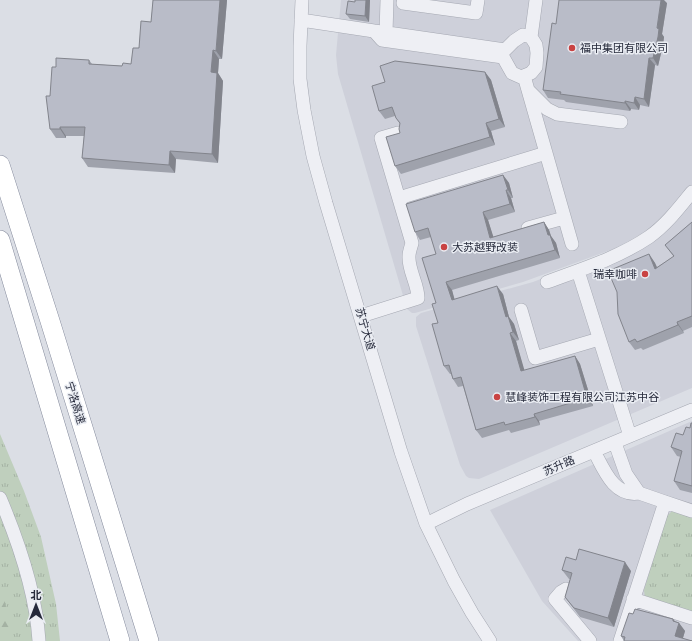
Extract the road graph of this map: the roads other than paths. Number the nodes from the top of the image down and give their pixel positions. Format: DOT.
graph roads {
  1 [pos="302,0"];
  2 [pos="387,0"];
  3 [pos="404,0"];
  4 [pos="478,0"];
  5 [pos="536,0"];
  6 [pos="301,20"];
  7 [pos="380,32"];
  8 [pos="531,37"];
  9 [pos="524,76"];
  10 [pos="528,90"];
  11 [pos="621,122"];
  12 [pos="398,133"];
  13 [pos="546,153"];
  14 [pos="0,165"];
  15 [pos="692,192"];
  16 [pos="399,198"];
  17 [pos="564,218"];
  18 [pos="524,229"];
  19 [pos="0,240"];
  20 [pos="572,244"];
  21 [pos="578,271"];
  22 [pos="547,282"];
  23 [pos="521,310"];
  24 [pos="361,316"];
  25 [pos="599,339"];
  26 [pos="692,410"];
  27 [pos="630,436"];
  28 [pos="615,443"];
  29 [pos="594,451"];
  30 [pos="640,492"];
  31 [pos="0,498"];
  32 [pos="665,502"];
  33 [pos="692,510"];
  34 [pos="426,524"];
  35 [pos="566,590"];
  36 [pos="634,599"];
  37 [pos="692,618"];
  38 [pos="39,641"];
  39 [pos="120,641"];
  40 [pos="149,641"];
  41 [pos="490,641"];
  42 [pos="590,641"];
  43 [pos="620,641"];
  1 -- 6 [label="street, 苏宁大道"];
  2 -- 7 [label="street"];
  3 -- 4 [label="street"];
  5 -- 8 [label="street"];
  6 -- 7 [label="street"];
  6 -- 24 [label="street, 苏宁大道"];
  7 -- 8 [label="street"];
  7 -- 9 [label="street"];
  8 -- 9 [label="street"];
  9 -- 10 [label="street"];
  10 -- 11 [label="street"];
  10 -- 13 [label="street"];
  12 -- 16 [label="street"];
  13 -- 16 [label="street"];
  13 -- 17 [label="street"];
  14 -- 40 [label="highway, 宁洛高速"];
  15 -- 21 [label="street"];
  16 -- 24 [label="street"];
  17 -- 18 [label="street"];
  17 -- 20 [label="street"];
  19 -- 39 [label="highway"];
  21 -- 22 [label="street"];
  21 -- 25 [label="street"];
  23 -- 25 [label="street"];
  24 -- 34 [label="street, 苏宁大道"];
  25 -- 27 [label="street"];
  26 -- 27 [label="street, 苏升路"];
  27 -- 28 [label="street, 苏升路"];
  28 -- 29 [label="street, 苏升路"];
  28 -- 30 [label="street"];
  29 -- 30 [label="street"];
  29 -- 34 [label="street, 苏升路"];
  30 -- 32 [label="street"];
  31 -- 38 [label="street"];
  32 -- 33 [label="street"];
  32 -- 36 [label="street"];
  34 -- 41 [label="street, 苏宁大道"];
  35 -- 42 [label="street"];
  36 -- 37 [label="street"];
  36 -- 43 [label="street"];
}
